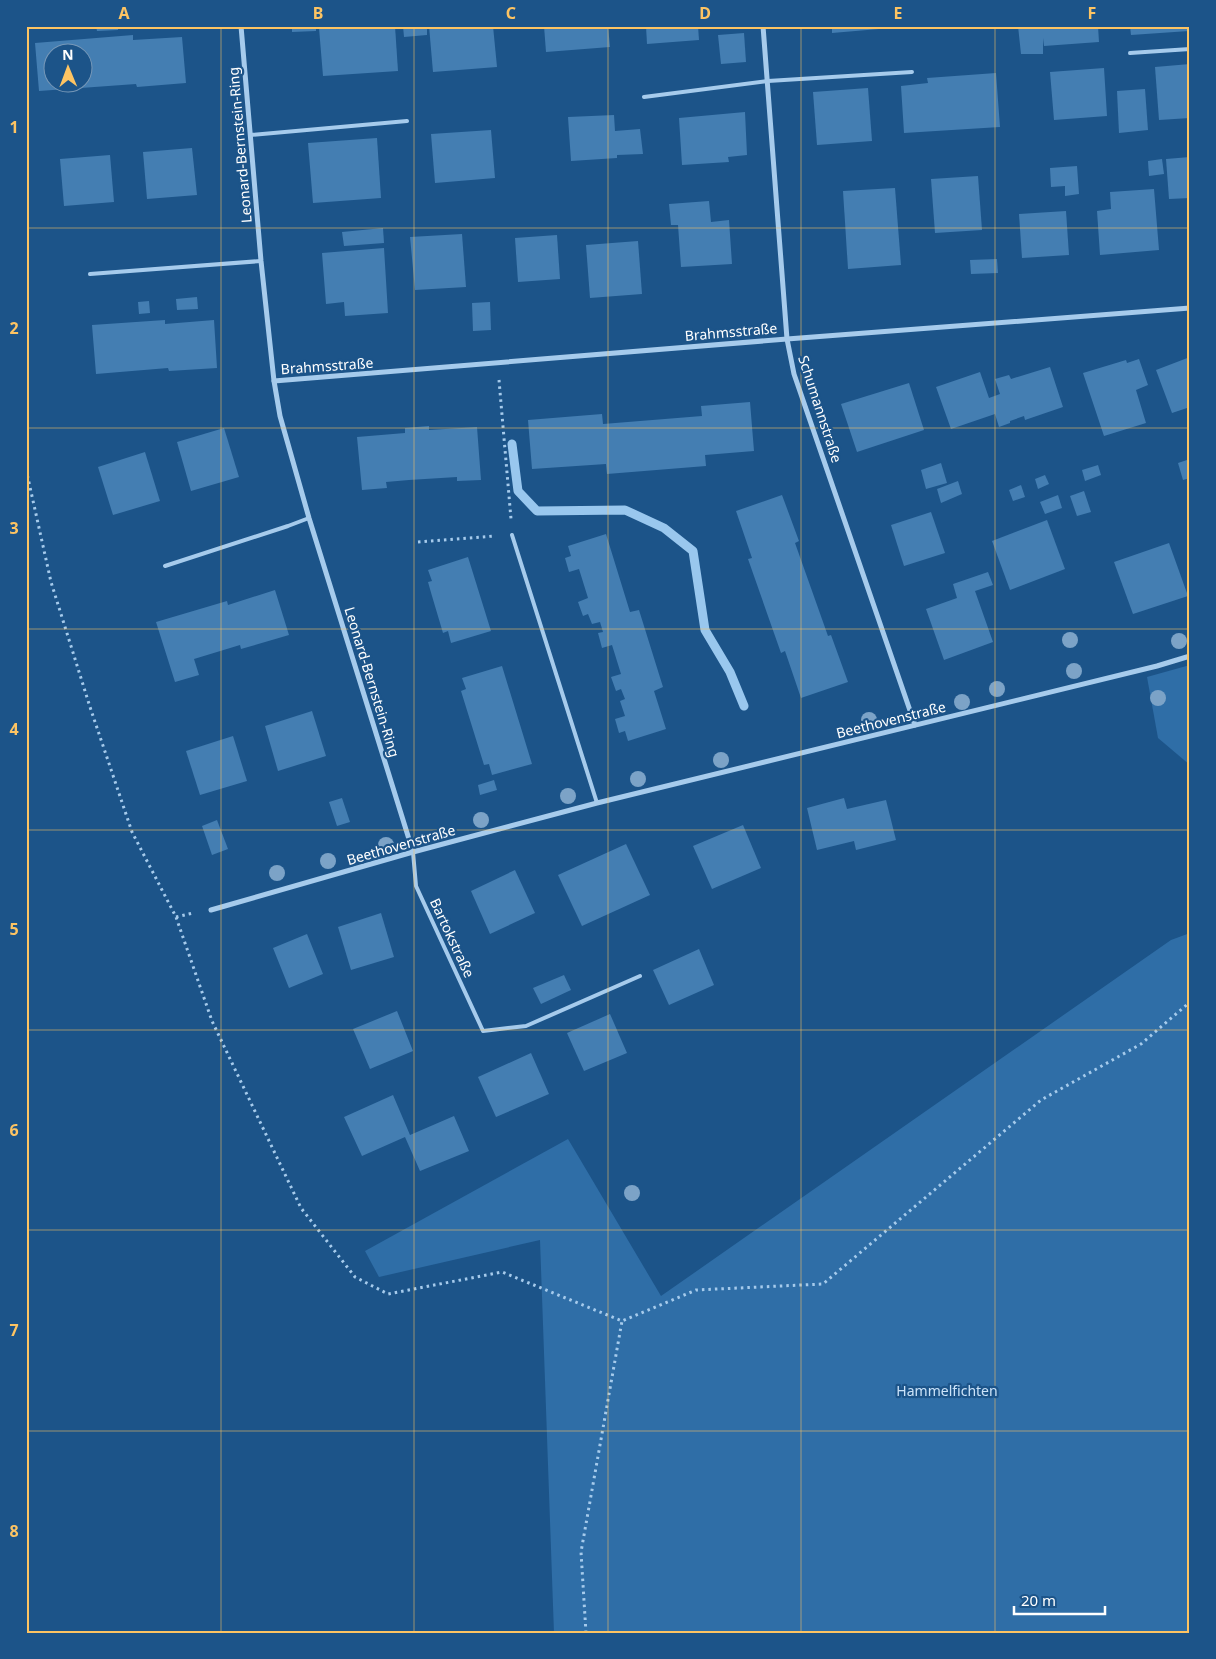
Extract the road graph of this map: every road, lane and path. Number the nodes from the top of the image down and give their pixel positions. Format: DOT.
graph roads {
  1 [pos="241,26"];
  2 [pos="763,26"];
  3 [pos="1190,49"];
  4 [pos="1130,53"];
  5 [pos="912,72"];
  6 [pos="768,81"];
  7 [pos="644,97"];
  8 [pos="407,121"];
  9 [pos="250,135"];
  10 [pos="261,261"];
  11 [pos="90,274"];
  12 [pos="1190,308"];
  13 [pos="788,338"];
  14 [pos="498,362"];
  15 [pos="274,381"];
  16 [pos="26,469"];
  17 [pos="309,518"];
  18 [pos="512,534"];
  19 [pos="418,542"];
  20 [pos="165,566"];
  21 [pos="1190,656"];
  22 [pos="915,725"];
  23 [pos="597,803"];
  24 [pos="413,852"];
  25 [pos="211,910"];
  26 [pos="640,976"];
  27 [pos="1190,1002"];
  28 [pos="622,1321"];
  29 [pos="586,1633"];
  1 -- 9 [label="street, Leonard-Bernstein-Ring"];
  2 -- 6 [label="street, Schumannstraße"];
  3 -- 4 [label="lane"];
  5 -- 6 [label="lane"];
  6 -- 7 [label="lane"];
  6 -- 13 [label="street, Schumannstraße"];
  8 -- 9 [label="lane"];
  9 -- 10 [label="street, Leonard-Bernstein-Ring"];
  10 -- 11 [label="lane"];
  10 -- 15 [label="street, Leonard-Bernstein-Ring"];
  12 -- 13 [label="street, Brahmsstraße"];
  13 -- 14 [label="street, Brahmsstraße"];
  13 -- 22 [label="street, Schumannstraße"];
  14 -- 15 [label="street, Brahmsstraße"];
  14 -- 18 [label="path"];
  15 -- 17 [label="street, Leonard-Bernstein-Ring"];
  16 -- 28 [label="path"];
  17 -- 20 [label="lane"];
  17 -- 24 [label="street, Leonard-Bernstein-Ring"];
  18 -- 19 [label="path"];
  18 -- 23 [label="lane"];
  21 -- 22 [label="street, Beethovenstraße"];
  22 -- 23 [label="street, Beethovenstraße"];
  23 -- 24 [label="street, Beethovenstraße"];
  24 -- 25 [label="street, Beethovenstraße"];
  24 -- 26 [label="lane, Bartokstraße"];
  27 -- 28 [label="path"];
  28 -- 29 [label="path"];
}
